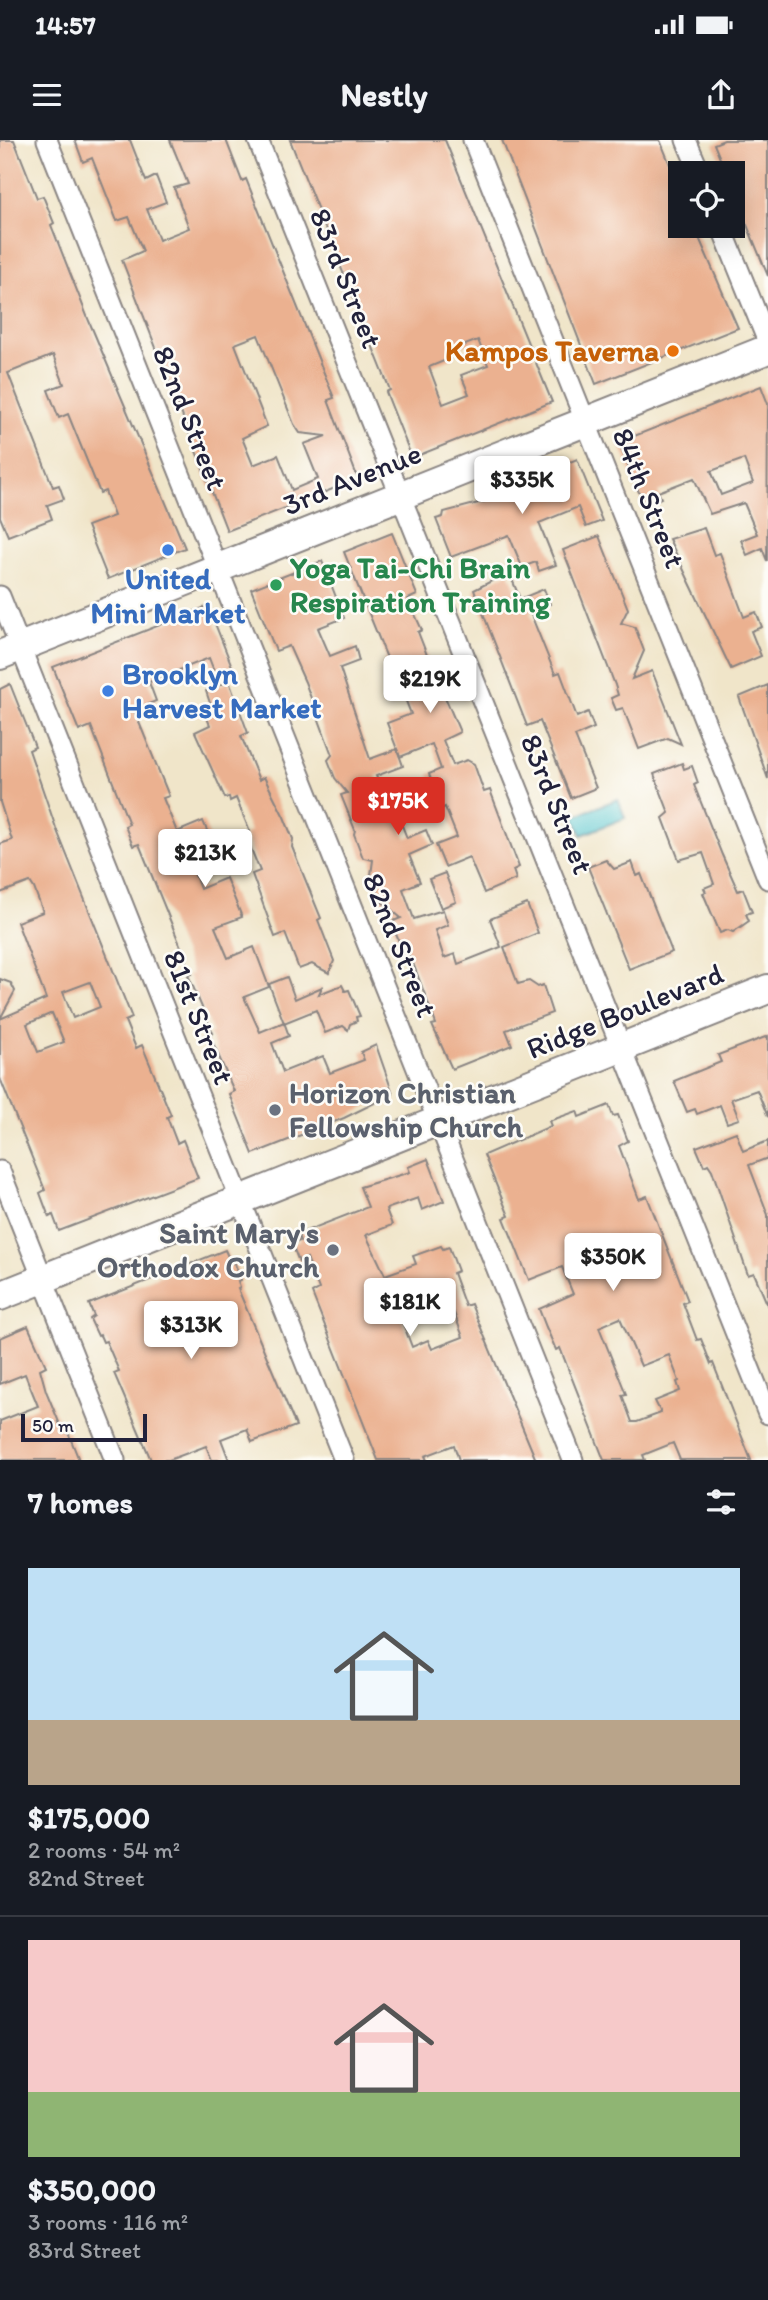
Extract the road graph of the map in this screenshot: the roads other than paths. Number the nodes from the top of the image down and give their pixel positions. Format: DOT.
graph roads {
  1 [pos="47,140"];
  2 [pos="258,140"];
  3 [pos="473,140"];
  4 [pos="686,140"];
  5 [pos="695,161"];
  6 [pos="726,238"];
  7 [pos="768,342"];
  8 [pos="768,349"];
  9 [pos="586,421"];
  10 [pos="402,495"];
  11 [pos="218,569"];
  12 [pos="0,596"];
  13 [pos="10,651"];
  14 [pos="768,879"];
  15 [pos="768,989"];
  16 [pos="622,1048"];
  17 [pos="438,1122"];
  18 [pos="0,1171"];
  19 [pos="240,1200"];
  20 [pos="43,1279"];
  21 [pos="0,1296"];
  22 [pos="768,1414"];
  23 [pos="115,1460"];
  24 [pos="344,1460"];
  25 [pos="573,1460"];
  1 -- 11 [label="street, 82nd Street"];
  2 -- 10 [label="street, 83rd Street"];
  3 -- 9 [label="street, 84th Street"];
  4 -- 5 [label="street"];
  6 -- 7 [label="street"];
  8 -- 9 [label="street, 3rd Avenue"];
  9 -- 10 [label="street, 3rd Avenue"];
  9 -- 14 [label="street, 84th Street"];
  10 -- 11 [label="street, 3rd Avenue"];
  10 -- 16 [label="street, 83rd Street"];
  11 -- 13 [label="street, 3rd Avenue"];
  11 -- 17 [label="street, 82nd Street"];
  12 -- 13 [label="street, 81st Street"];
  13 -- 19 [label="street, 81st Street"];
  15 -- 16 [label="street, Ridge Boulevard"];
  16 -- 17 [label="street, Ridge Boulevard"];
  16 -- 22 [label="street, 83rd Street"];
  17 -- 19 [label="street, Ridge Boulevard"];
  17 -- 25 [label="street, 82nd Street"];
  18 -- 20 [label="street"];
  19 -- 20 [label="street, Ridge Boulevard"];
  19 -- 24 [label="street, 81st Street"];
  20 -- 21 [label="street, Ridge Boulevard"];
  20 -- 23 [label="street"];
}
